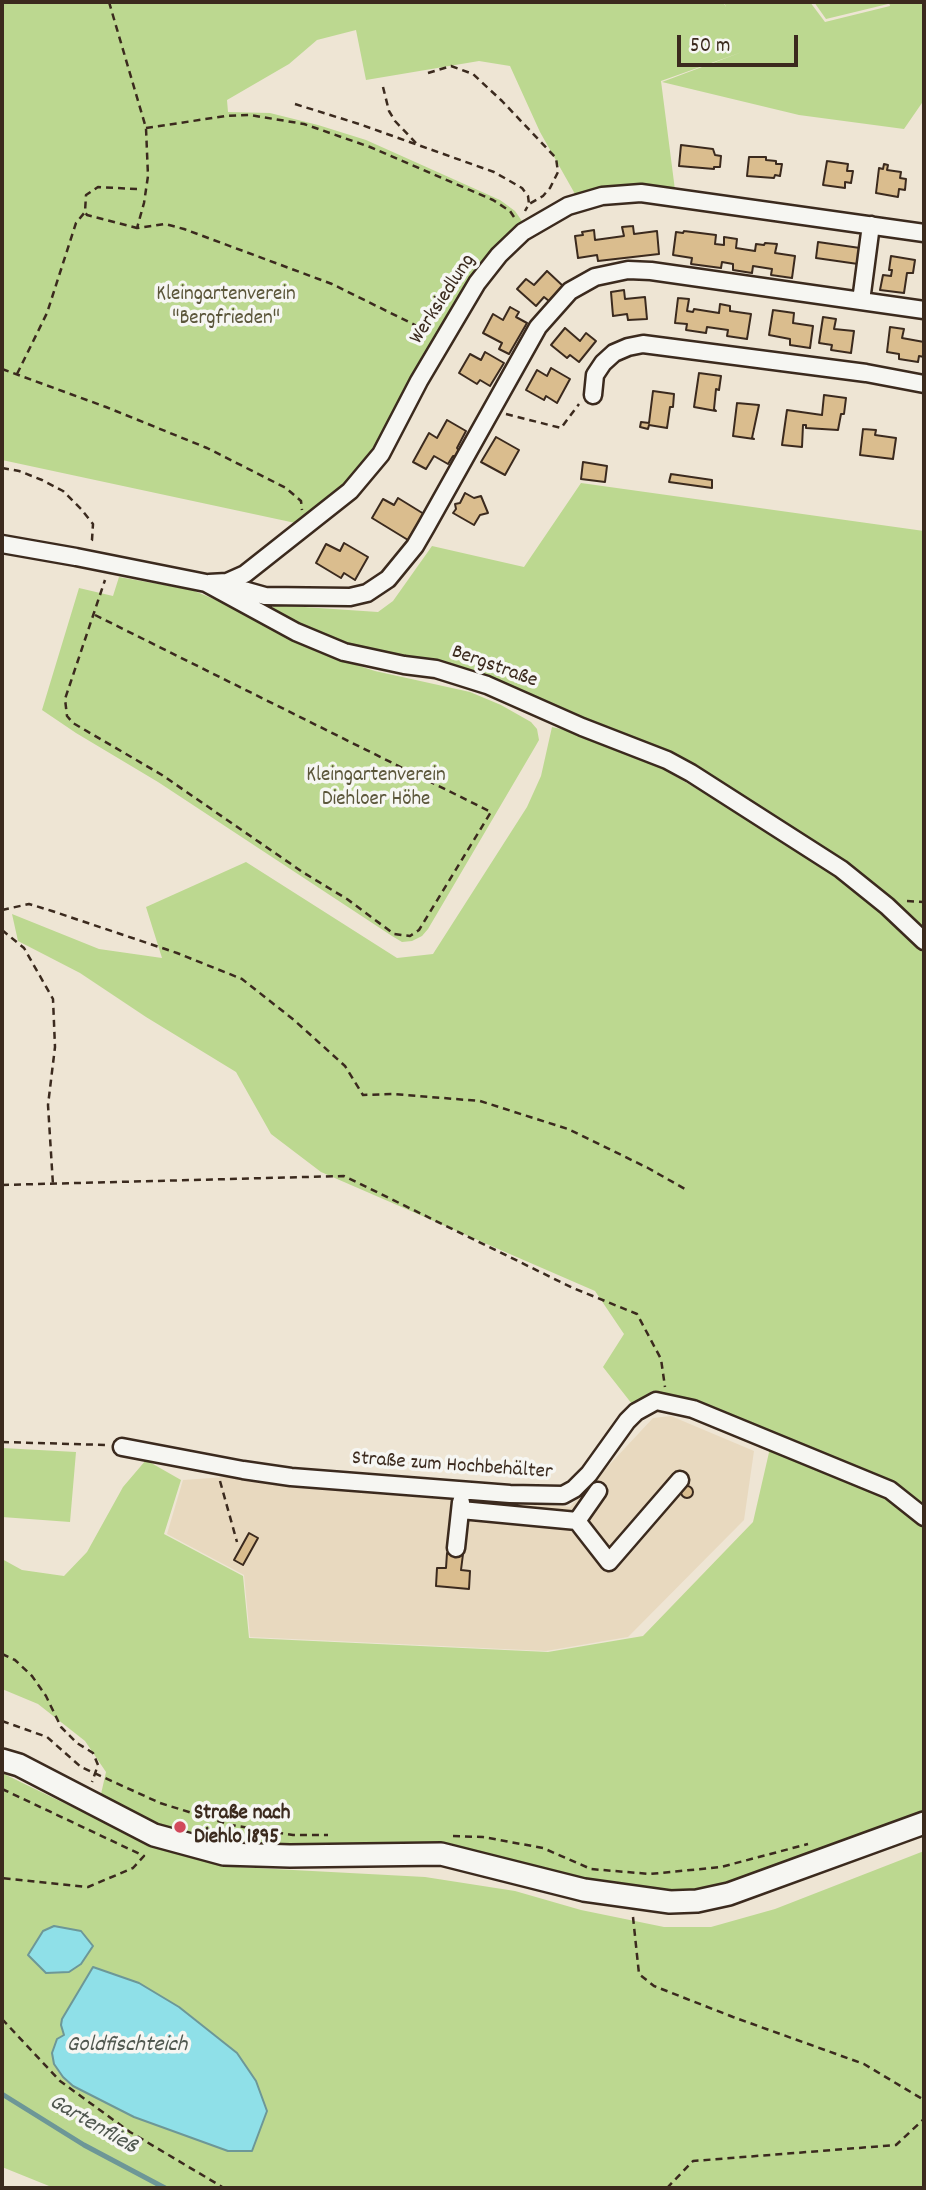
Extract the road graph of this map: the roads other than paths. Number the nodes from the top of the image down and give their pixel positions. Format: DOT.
graph roads {
  1 [pos="871,225"];
  2 [pos="924,233"];
  3 [pos="861,301"];
  4 [pos="924,310"];
  5 [pos="924,384"];
  6 [pos="593,395"];
  7 [pos="2,544"];
  8 [pos="212,583"];
  9 [pos="924,941"];
  10 [pos="122,1447"];
  11 [pos="680,1480"];
  12 [pos="462,1490"];
  13 [pos="598,1491"];
  14 [pos="461,1510"];
  15 [pos="924,1517"];
  16 [pos="577,1521"];
  17 [pos="457,1548"];
  18 [pos="2,1760"];
  19 [pos="924,1823"];
  1 -- 2 [label="street, Werksiedlung"];
  1 -- 3 [label="street"];
  1 -- 8 [label="street, Werksiedlung"];
  3 -- 4 [label="street"];
  3 -- 8 [label="street"];
  5 -- 6 [label="street"];
  7 -- 8 [label="street, Bergstraße"];
  8 -- 9 [label="street, Bergstraße"];
  10 -- 12 [label="street, Straße zum Hochbehälter"];
  11 -- 16 [label="street"];
  12 -- 14 [label="street"];
  12 -- 15 [label="street, Straße zum Hochbehälter"];
  13 -- 16 [label="street"];
  14 -- 16 [label="street"];
  14 -- 17 [label="street"];
  18 -- 19 [label="main road"];
}
